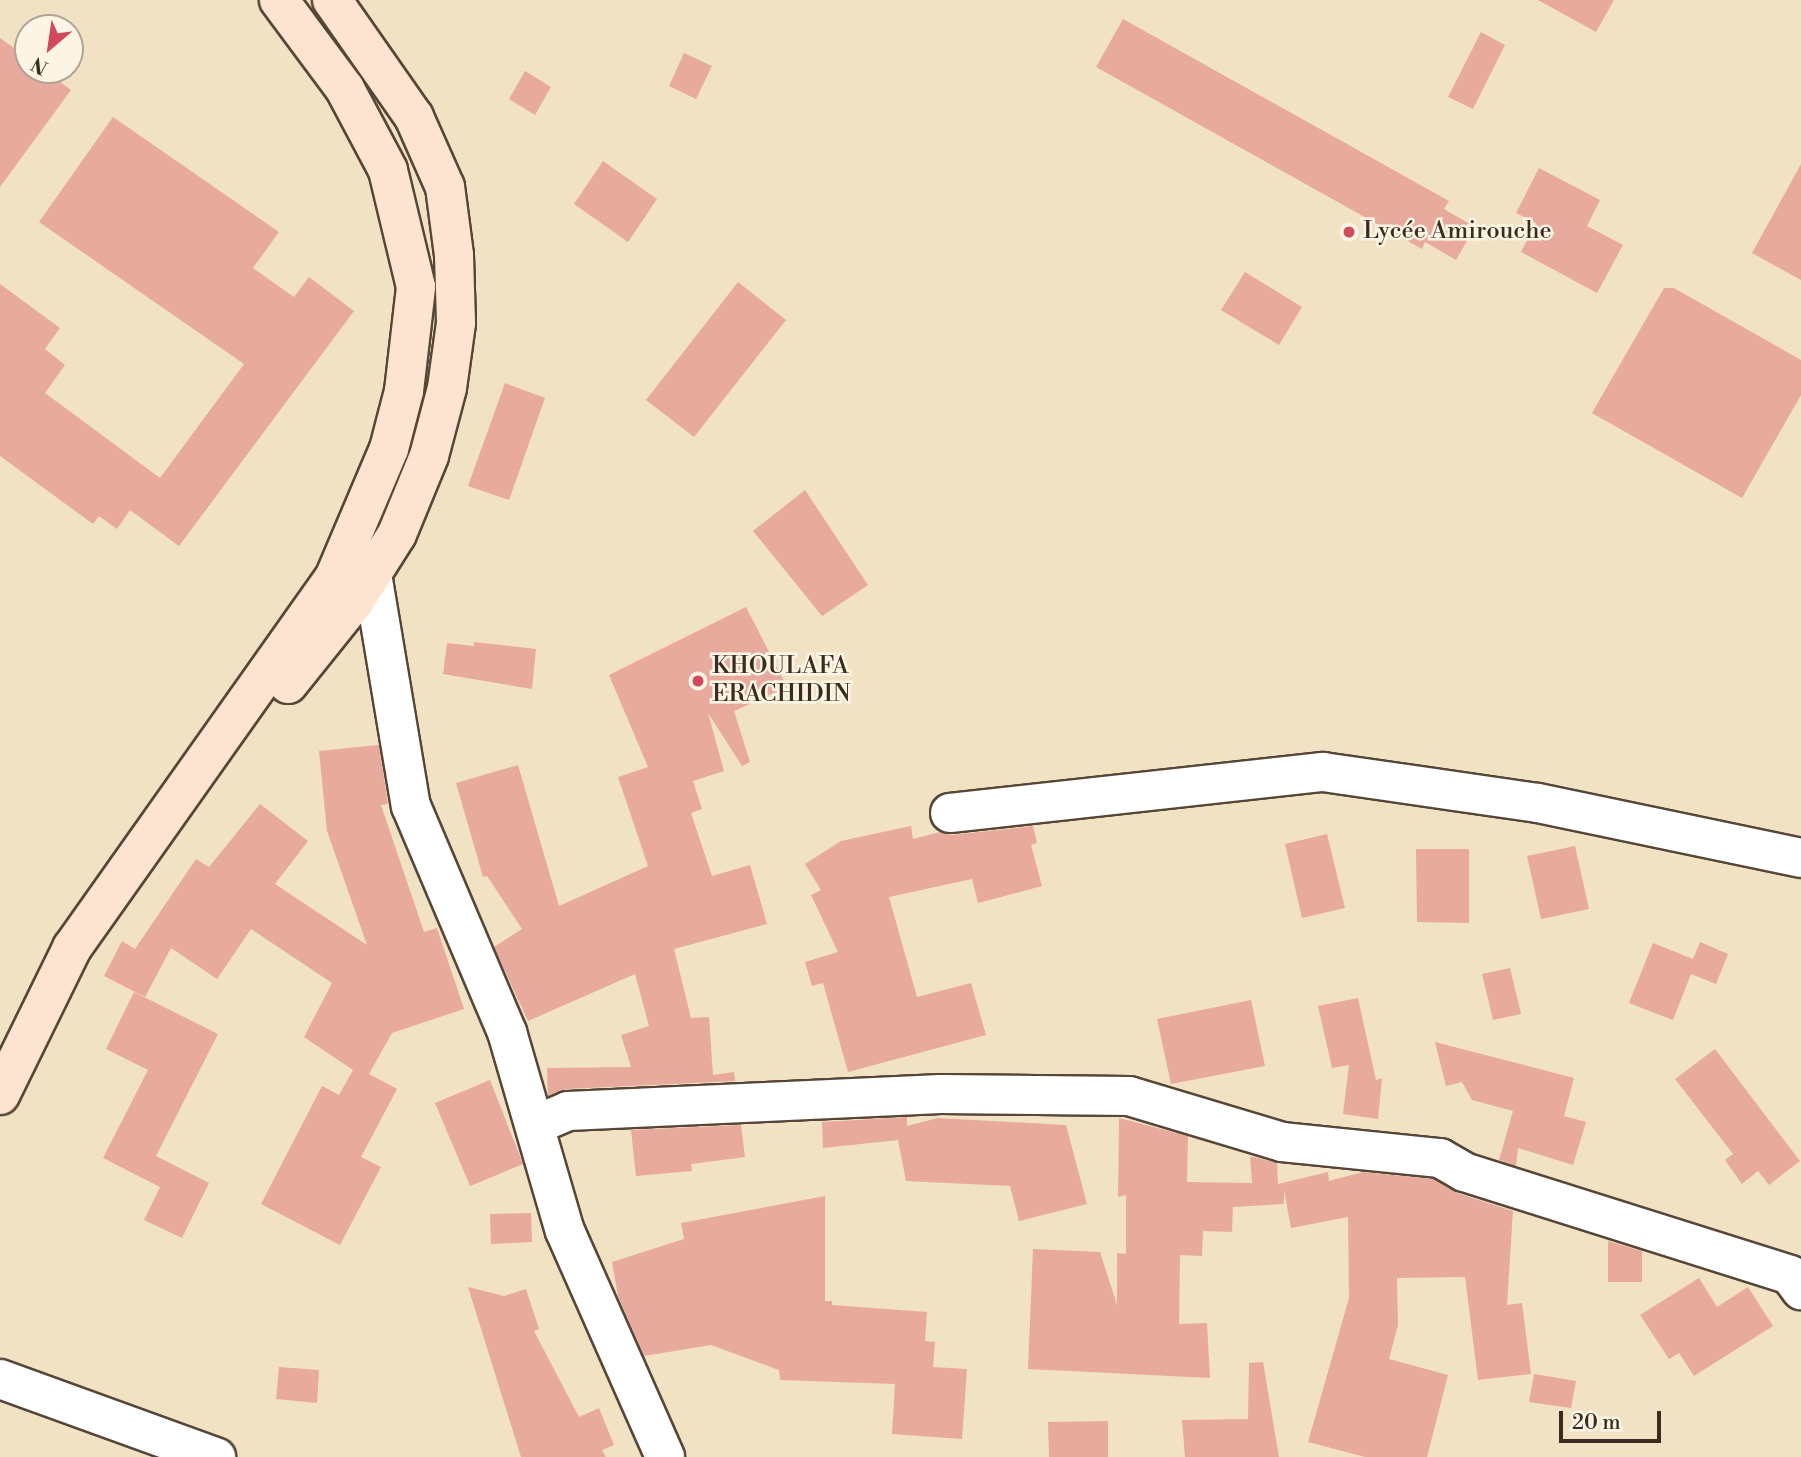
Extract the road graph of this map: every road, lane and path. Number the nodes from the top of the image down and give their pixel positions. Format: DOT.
graph roads {
  1 [pos="279,0"];
  2 [pos="332,0"];
  3 [pos="361,560"];
  4 [pos="950,813"];
  5 [pos="1801,858"];
  6 [pos="0,1095"];
  7 [pos="535,1125"];
  8 [pos="1801,1290"];
  9 [pos="0,1379"];
  10 [pos="216,1457"];
  11 [pos="664,1457"];
  1 -- 3 [label="main road"];
  2 -- 3 [label="main road"];
  3 -- 6 [label="main road"];
  3 -- 7 [label="street"];
  4 -- 5 [label="street"];
  7 -- 8 [label="street"];
  7 -- 11 [label="street"];
  9 -- 10 [label="street"];
}
